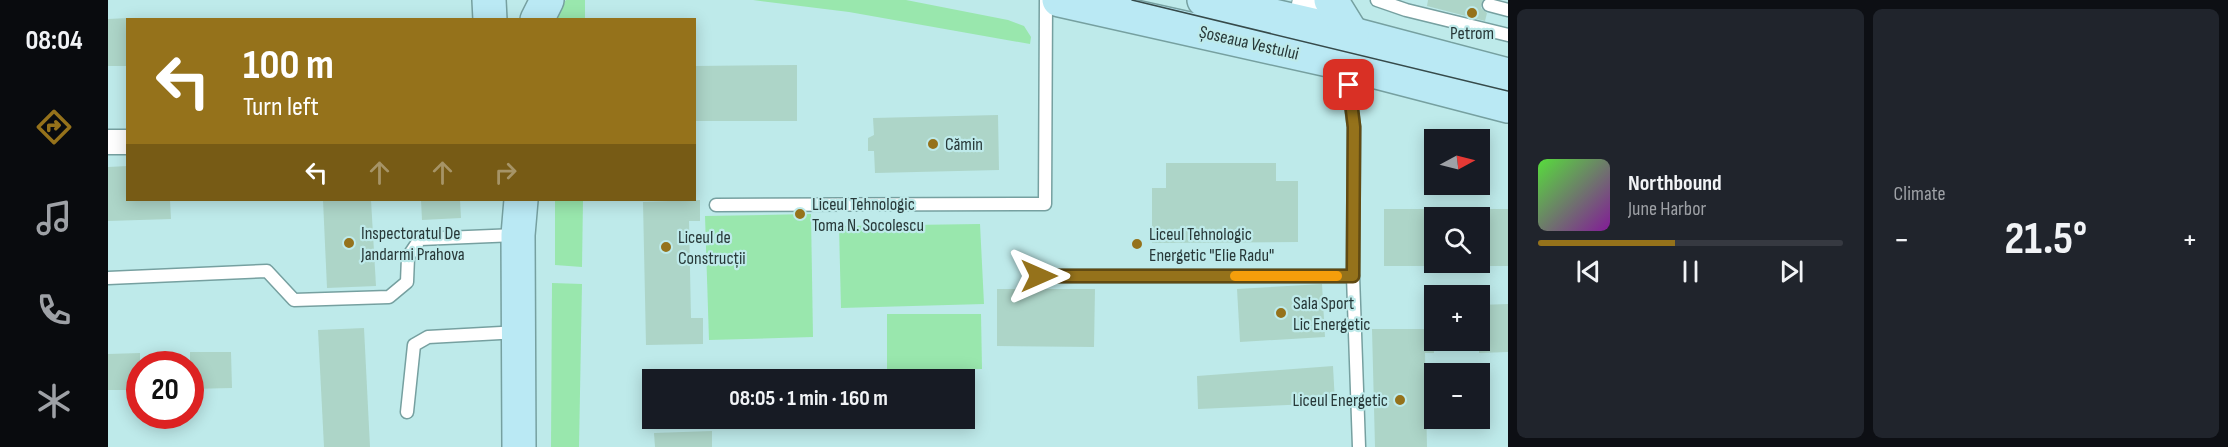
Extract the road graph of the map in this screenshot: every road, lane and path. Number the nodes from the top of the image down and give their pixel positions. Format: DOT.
graph roads {
  1 [pos="529,0"];
  2 [pos="547,0"];
  3 [pos="1046,0"];
  4 [pos="1059,0"];
  5 [pos="1204,0"];
  6 [pos="1331,0"];
  7 [pos="1377,0"];
  8 [pos="1490,5"];
  9 [pos="1272,7"];
  10 [pos="1508,10"];
  11 [pos="529,18"];
  12 [pos="538,18"];
  13 [pos="1304,26"];
  14 [pos="1508,35"];
  15 [pos="1349,48"];
  16 [pos="1508,75"];
  17 [pos="1508,106"];
  18 [pos="108,142"];
  19 [pos="126,142"];
  20 [pos="512,201"];
  21 [pos="521,201"];
  22 [pos="716,205"];
  23 [pos="518,235"];
  24 [pos="1039,276"];
  25 [pos="1353,276"];
  26 [pos="108,278"];
  27 [pos="519,332"];
  28 [pos="407,412"];
  29 [pos="519,447"];
  30 [pos="1359,447"];
  1 -- 11 [label="main road"];
  2 -- 12 [label="main road"];
  3 -- 22 [label="lane"];
  4 -- 13 [label="main road, Șoseaua Vestului"];
  5 -- 9 [label="main road, Șoseaua Vestului"];
  6 -- 15 [label="main road"];
  7 -- 14 [label="lane"];
  8 -- 10 [label="lane"];
  9 -- 13 [label="main road, Șoseaua Vestului"];
  13 -- 15 [label="main road, Șoseaua Vestului"];
  15 -- 16 [label="main road, Șoseaua Vestului"];
  15 -- 17 [label="main road, Șoseaua Vestului"];
  15 -- 25 [label="lane"];
  18 -- 19 [label="street"];
  20 -- 23 [label="main road"];
  21 -- 23 [label="main road"];
  23 -- 26 [label="lane"];
  23 -- 27 [label="main road"];
  24 -- 25 [label="lane"];
  25 -- 30 [label="lane"];
  27 -- 28 [label="lane"];
  27 -- 29 [label="main road"];
}
